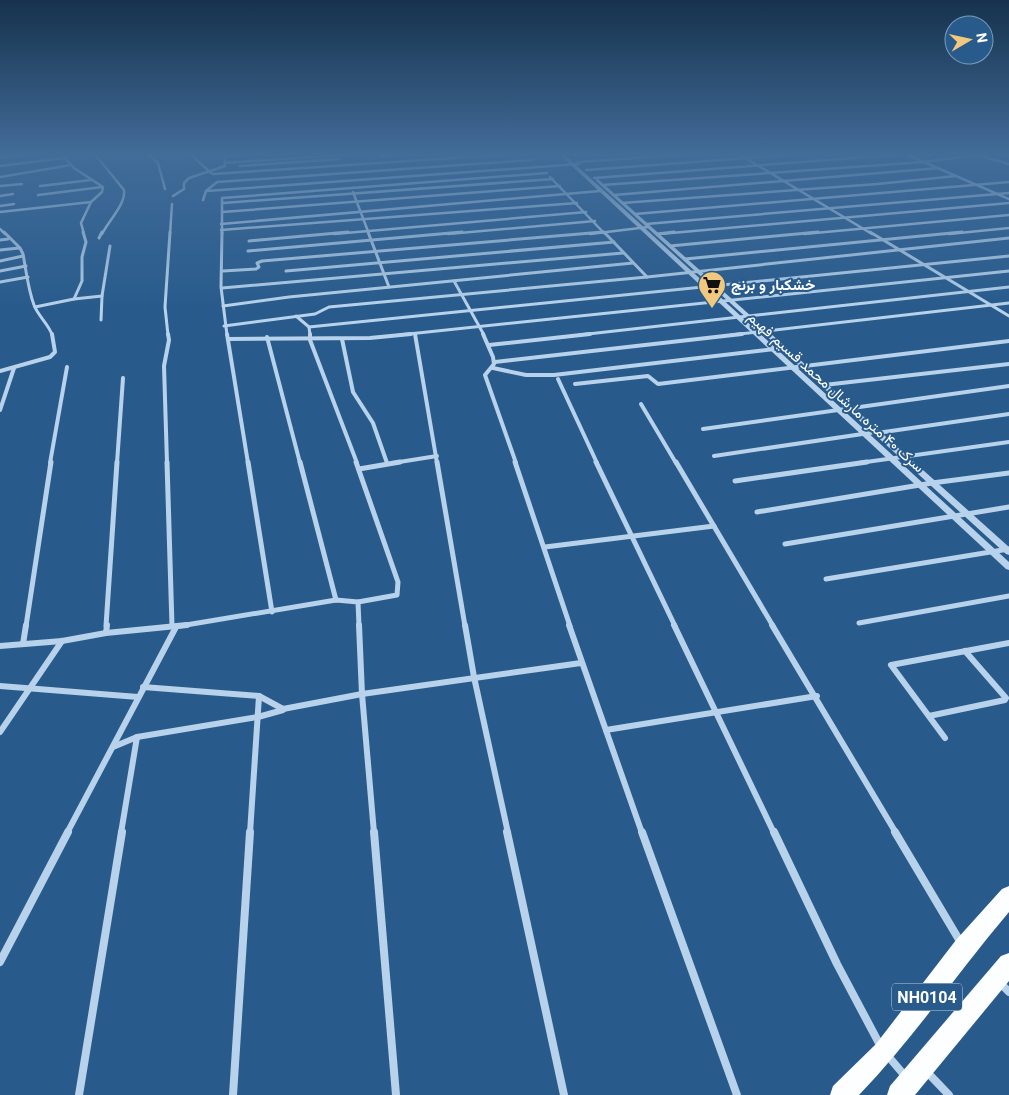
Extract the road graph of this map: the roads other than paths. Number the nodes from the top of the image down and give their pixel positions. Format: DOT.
graph roads {
  1 [pos="14,204"];
  2 [pos="72,204"];
  3 [pos="90,204"];
  4 [pos="122,204"];
  5 [pos="172,204"];
  6 [pos="222,204"];
  7 [pos="329,204"];
  8 [pos="358,204"];
  9 [pos="444,204"];
  10 [pos="562,204"];
  11 [pos="578,204"];
  12 [pos="620,204"];
  13 [pos="623,204"];
  14 [pos="753,204"];
  15 [pos="822,204"];
  16 [pos="876,204"];
  17 [pos="1008,204"];
  18 [pos="0,206"];
  19 [pos="829,208"];
  20 [pos="360,211"];
  21 [pos="0,212"];
  22 [pos="222,212"];
  23 [pos="586,212"];
  24 [pos="635,214"];
  25 [pos="1009,215"];
  26 [pos="843,218"];
  27 [pos="363,219"];
  28 [pos="595,221"];
  29 [pos="222,224"];
  30 [pos="645,226"];
  31 [pos="1009,228"];
  32 [pos="864,229"];
  33 [pos="0,230"];
  34 [pos="221,230"];
  35 [pos="368,231"];
  36 [pos="605,231"];
  37 [pos="657,234"];
  38 [pos="99,238"];
  39 [pos="1009,238"];
  40 [pos="8,239"];
  41 [pos="880,239"];
  42 [pos="0,240"];
  43 [pos="371,240"];
  44 [pos="249,241"];
  45 [pos="614,242"];
  46 [pos="110,246"];
  47 [pos="670,246"];
  48 [pos="20,248"];
  49 [pos="0,250"];
  50 [pos="899,250"];
  51 [pos="248,252"];
  52 [pos="374,252"];
  53 [pos="623,252"];
  54 [pos="23,256"];
  55 [pos="1009,256"];
  56 [pos="685,259"];
  57 [pos="0,261"];
  58 [pos="380,262"];
  59 [pos="633,264"];
  60 [pos="923,264"];
  61 [pos="26,266"];
  62 [pos="0,270"];
  63 [pos="223,271"];
  64 [pos="286,271"];
  65 [pos="687,272"];
  66 [pos="698,272"];
  67 [pos="1009,272"];
  68 [pos="385,274"];
  69 [pos="28,277"];
  70 [pos="647,277"];
  71 [pos="946,278"];
  72 [pos="454,281"];
  73 [pos="0,282"];
  74 [pos="713,285"];
  75 [pos="702,286"];
  76 [pos="389,287"];
  77 [pos="1009,287"];
  78 [pos="222,288"];
  79 [pos="968,292"];
  80 [pos="459,295"];
  81 [pos="102,296"];
  82 [pos="74,299"];
  83 [pos="729,299"];
  84 [pos="718,300"];
  85 [pos="1009,303"];
  86 [pos="991,305"];
  87 [pos="223,306"];
  88 [pos="35,307"];
  89 [pos="470,310"];
  90 [pos="746,315"];
  91 [pos="296,316"];
  92 [pos="735,316"];
  93 [pos="1009,316"];
  94 [pos="101,320"];
  95 [pos="224,326"];
  96 [pos="309,327"];
  97 [pos="479,328"];
  98 [pos="764,331"];
  99 [pos="752,332"];
  100 [pos="415,334"];
  101 [pos="267,337"];
  102 [pos="228,339"];
  103 [pos="342,339"];
  104 [pos="310,340"];
  105 [pos="1009,341"];
  106 [pos="489,345"];
  107 [pos="783,348"];
  108 [pos="771,349"];
  109 [pos="1009,364"];
  110 [pos="494,365"];
  111 [pos="802,366"];
  112 [pos="67,367"];
  113 [pos="790,367"];
  114 [pos="14,368"];
  115 [pos="0,371"];
  116 [pos="123,378"];
  117 [pos="558,380"];
  118 [pos="574,384"];
  119 [pos="824,385"];
  120 [pos="1009,386"];
  121 [pos="641,404"];
  122 [pos="849,408"];
  123 [pos="0,410"];
  124 [pos="837,410"];
  125 [pos="1009,414"];
  126 [pos="703,429"];
  127 [pos="876,432"];
  128 [pos="864,434"];
  129 [pos="1009,442"];
  130 [pos="437,456"];
  131 [pos="714,456"];
  132 [pos="905,458"];
  133 [pos="892,460"];
  134 [pos="387,463"];
  135 [pos="359,469"];
  136 [pos="1009,473"];
  137 [pos="735,481"];
  138 [pos="932,483"];
  139 [pos="919,485"];
  140 [pos="1009,507"];
  141 [pos="757,512"];
  142 [pos="966,513"];
  143 [pos="953,515"];
  144 [pos="714,526"];
  145 [pos="631,537"];
  146 [pos="785,544"];
  147 [pos="545,547"];
  148 [pos="1008,550"];
  149 [pos="992,552"];
  150 [pos="1009,567"];
  151 [pos="826,579"];
  152 [pos="1009,596"];
  153 [pos="336,600"];
  154 [pos="358,602"];
  155 [pos="272,612"];
  156 [pos="859,623"];
  157 [pos="174,627"];
  158 [pos="106,633"];
  159 [pos="62,641"];
  160 [pos="1009,643"];
  161 [pos="23,644"];
  162 [pos="0,646"];
  163 [pos="966,651"];
  164 [pos="581,663"];
  165 [pos="474,677"];
  166 [pos="0,686"];
  167 [pos="143,687"];
  168 [pos="31,688"];
  169 [pos="362,694"];
  170 [pos="259,696"];
  171 [pos="817,696"];
  172 [pos="138,697"];
  173 [pos="284,710"];
  174 [pos="717,712"];
  175 [pos="929,716"];
  176 [pos="258,717"];
  177 [pos="606,730"];
  178 [pos="0,732"];
  179 [pos="137,736"];
  180 [pos="944,738"];
  181 [pos="113,747"];
  182 [pos="1009,896"];
  183 [pos="964,948"];
  184 [pos="0,962"];
  185 [pos="1005,978"];
  186 [pos="884,1052"];
  187 [pos="910,1081"];
  188 [pos="79,1095"];
  189 [pos="233,1095"];
  190 [pos="396,1095"];
  191 [pos="564,1095"];
  192 [pos="737,1095"];
  193 [pos="842,1095"];
  194 [pos="949,1095"];
  1 -- 18 [label="street"];
  2 -- 21 [label="street"];
  3 -- 82 [label="street"];
  4 -- 38 [label="street"];
  5 -- 157 [label="street"];
  6 -- 22 [label="street"];
  7 -- 22 [label="street"];
  8 -- 20 [label="street"];
  9 -- 20 [label="street"];
  10 -- 27 [label="street"];
  11 -- 23 [label="street"];
  12 -- 30 [label="street, سرک ۴۰ متره مارشال محمد قسیم فهیم"];
  13 -- 24 [label="street, سرک ۴۰ متره مارشال محمد قسیم فهیم"];
  14 -- 24 [label="street"];
  15 -- 19 [label="street"];
  16 -- 19 [label="street"];
  17 -- 26 [label="street"];
  19 -- 26 [label="street"];
  19 -- 30 [label="street"];
  20 -- 27 [label="street"];
  20 -- 29 [label="street"];
  22 -- 29 [label="street"];
  23 -- 28 [label="street"];
  23 -- 35 [label="street"];
  24 -- 30 [label="street, سرک ۴۰ متره مارشال محمد قسیم فهیم"];
  25 -- 32 [label="street"];
  26 -- 32 [label="street"];
  26 -- 37 [label="street"];
  27 -- 34 [label="street"];
  27 -- 35 [label="street"];
  28 -- 36 [label="street"];
  28 -- 43 [label="street"];
  29 -- 34 [label="street"];
  30 -- 36 [label="street"];
  30 -- 37 [label="street, سرک ۴۰ متره مارشال محمد قسیم فهیم"];
  30 -- 65 [label="street, سرک ۴۰ متره مارشال محمد قسیم فهیم"];
  31 -- 41 [label="street"];
  32 -- 41 [label="street"];
  32 -- 47 [label="street"];
  33 -- 40 [label="street"];
  34 -- 63 [label="street"];
  35 -- 43 [label="street"];
  35 -- 44 [label="street"];
  36 -- 45 [label="street"];
  36 -- 52 [label="street"];
  37 -- 47 [label="street, سرک ۴۰ متره مارشال محمد قسیم فهیم"];
  39 -- 50 [label="street"];
  40 -- 42 [label="street"];
  40 -- 48 [label="street"];
  41 -- 50 [label="street"];
  41 -- 56 [label="street"];
  43 -- 51 [label="street"];
  43 -- 52 [label="street"];
  45 -- 53 [label="street"];
  45 -- 58 [label="street"];
  46 -- 81 [label="street"];
  47 -- 56 [label="street, سرک ۴۰ متره مارشال محمد قسیم فهیم"];
  48 -- 49 [label="street"];
  48 -- 54 [label="street"];
  50 -- 60 [label="street"];
  50 -- 66 [label="street"];
  52 -- 58 [label="street"];
  52 -- 63 [label="street"];
  53 -- 59 [label="street"];
  53 -- 68 [label="street"];
  54 -- 57 [label="street"];
  54 -- 61 [label="street"];
  55 -- 60 [label="street"];
  56 -- 66 [label="street, سرک ۴۰ متره مارشال محمد قسیم فهیم"];
  58 -- 64 [label="street"];
  58 -- 68 [label="street"];
  59 -- 70 [label="street"];
  59 -- 72 [label="street"];
  60 -- 71 [label="street"];
  60 -- 74 [label="street"];
  61 -- 62 [label="street"];
  61 -- 69 [label="street"];
  63 -- 78 [label="street"];
  65 -- 66 [label="street"];
  65 -- 70 [label="street"];
  65 -- 75 [label="street, سرک ۴۰ متره مارشال محمد قسیم فهیم"];
  66 -- 74 [label="street, سرک ۴۰ متره مارشال محمد قسیم فهیم"];
  67 -- 71 [label="street"];
  68 -- 76 [label="street"];
  68 -- 78 [label="street"];
  69 -- 73 [label="street"];
  69 -- 88 [label="street"];
  70 -- 80 [label="street"];
  71 -- 79 [label="street"];
  71 -- 83 [label="street"];
  72 -- 76 [label="street"];
  72 -- 80 [label="street"];
  74 -- 75 [label="street"];
  74 -- 83 [label="street, سرک ۴۰ متره مارشال محمد قسیم فهیم"];
  75 -- 84 [label="street, سرک ۴۰ متره مارشال محمد قسیم فهیم"];
  75 -- 89 [label="street"];
  76 -- 87 [label="street"];
  77 -- 79 [label="street"];
  78 -- 87 [label="street"];
  79 -- 86 [label="street"];
  79 -- 90 [label="street"];
  80 -- 89 [label="street"];
  80 -- 91 [label="street"];
  81 -- 82 [label="street"];
  81 -- 94 [label="street"];
  82 -- 88 [label="street"];
  83 -- 84 [label="street"];
  83 -- 90 [label="street, سرک ۴۰ متره مارشال محمد قسیم فهیم"];
  84 -- 92 [label="street, سرک ۴۰ متره مارشال محمد قسیم فهیم"];
  84 -- 97 [label="street"];
  85 -- 86 [label="street"];
  86 -- 93 [label="street"];
  86 -- 98 [label="street"];
  87 -- 95 [label="street"];
  88 -- 114 [label="street"];
  89 -- 96 [label="street"];
  89 -- 97 [label="street"];
  90 -- 92 [label="street"];
  90 -- 98 [label="street, سرک ۴۰ متره مارشال محمد قسیم فهیم"];
  91 -- 95 [label="street"];
  91 -- 96 [label="street"];
  92 -- 99 [label="street, سرک ۴۰ متره مارشال محمد قسیم فهیم"];
  92 -- 106 [label="street"];
  95 -- 102 [label="street"];
  96 -- 104 [label="street"];
  97 -- 100 [label="street"];
  97 -- 106 [label="street"];
  98 -- 99 [label="street"];
  98 -- 107 [label="street, سرک ۴۰ متره مارشال محمد قسیم فهیم"];
  99 -- 108 [label="street, سرک ۴۰ متره مارشال محمد قسیم فهیم"];
  99 -- 110 [label="street"];
  100 -- 103 [label="street"];
  100 -- 130 [label="street"];
  101 -- 102 [label="street"];
  101 -- 104 [label="street"];
  101 -- 153 [label="street"];
  102 -- 155 [label="street"];
  103 -- 104 [label="street"];
  103 -- 134 [label="street"];
  104 -- 135 [label="street"];
  105 -- 111 [label="street"];
  106 -- 110 [label="street"];
  107 -- 108 [label="street"];
  107 -- 111 [label="street, سرک ۴۰ متره مارشال محمد قسیم فهیم"];
  108 -- 110 [label="street"];
  108 -- 113 [label="street, سرک ۴۰ متره مارشال محمد قسیم فهیم"];
  109 -- 119 [label="street"];
  110 -- 147 [label="street"];
  111 -- 113 [label="street"];
  111 -- 119 [label="street, سرک ۴۰ متره مارشال محمد قسیم فهیم"];
  112 -- 161 [label="street"];
  113 -- 118 [label="street"];
  113 -- 124 [label="street, سرک ۴۰ متره مارشال محمد قسیم فهیم"];
  114 -- 115 [label="street"];
  114 -- 123 [label="street"];
  116 -- 158 [label="street"];
  117 -- 145 [label="street"];
  119 -- 122 [label="street, سرک ۴۰ متره مارشال محمد قسیم فهیم"];
  120 -- 122 [label="street"];
  121 -- 144 [label="street"];
  122 -- 124 [label="street"];
  122 -- 127 [label="street, سرک ۴۰ متره مارشال محمد قسیم فهیم"];
  124 -- 126 [label="street"];
  124 -- 128 [label="street, سرک ۴۰ متره مارشال محمد قسیم فهیم"];
  125 -- 127 [label="street"];
  127 -- 128 [label="street"];
  127 -- 132 [label="street, سرک ۴۰ متره مارشال محمد قسیم فهیم"];
  128 -- 131 [label="street"];
  128 -- 133 [label="street, سرک ۴۰ متره مارشال محمد قسیم فهیم"];
  129 -- 132 [label="street"];
  130 -- 134 [label="street"];
  130 -- 165 [label="street"];
  132 -- 133 [label="street"];
  132 -- 138 [label="street, سرک ۴۰ متره مارشال محمد قسیم فهیم"];
  133 -- 137 [label="street"];
  133 -- 139 [label="street, سرک ۴۰ متره مارشال محمد قسیم فهیم"];
  134 -- 135 [label="street"];
  135 -- 154 [label="street"];
  136 -- 138 [label="street"];
  138 -- 139 [label="street"];
  138 -- 142 [label="street, سرک ۴۰ متره مارشال محمد قسیم فهیم"];
  139 -- 141 [label="street"];
  139 -- 143 [label="street, سرک ۴۰ متره مارشال محمد قسیم فهیم"];
  140 -- 142 [label="street"];
  142 -- 143 [label="street"];
  142 -- 148 [label="street, سرک ۴۰ متره مارشال محمد قسیم فهیم"];
  143 -- 146 [label="street"];
  143 -- 149 [label="street, سرک ۴۰ متره مارشال محمد قسیم فهیم"];
  144 -- 145 [label="street"];
  144 -- 171 [label="street"];
  145 -- 147 [label="street"];
  145 -- 174 [label="street"];
  147 -- 164 [label="street"];
  148 -- 149 [label="street"];
  149 -- 150 [label="street, سرک ۴۰ متره مارشال محمد قسیم فهیم"];
  149 -- 151 [label="street"];
  152 -- 156 [label="street"];
  153 -- 154 [label="street"];
  153 -- 155 [label="street"];
  154 -- 169 [label="street"];
  155 -- 157 [label="street"];
  157 -- 158 [label="street"];
  157 -- 167 [label="street"];
  158 -- 159 [label="street"];
  159 -- 161 [label="street"];
  159 -- 168 [label="street"];
  160 -- 163 [label="street"];
  161 -- 162 [label="street"];
  163 -- 175 [label="street"];
  163 -- 175 [label="street"];
  164 -- 165 [label="street"];
  164 -- 177 [label="street"];
  165 -- 169 [label="street"];
  165 -- 191 [label="street"];
  166 -- 168 [label="street"];
  167 -- 170 [label="street"];
  167 -- 172 [label="street"];
  168 -- 172 [label="street"];
  168 -- 178 [label="street"];
  169 -- 173 [label="street"];
  169 -- 190 [label="street"];
  170 -- 173 [label="street"];
  170 -- 176 [label="street"];
  171 -- 174 [label="street"];
  171 -- 183 [label="street"];
  172 -- 181 [label="street"];
  173 -- 176 [label="street"];
  174 -- 177 [label="street"];
  174 -- 186 [label="street"];
  175 -- 180 [label="street"];
  176 -- 179 [label="street"];
  176 -- 189 [label="street"];
  177 -- 192 [label="street"];
  179 -- 181 [label="street"];
  179 -- 188 [label="street"];
  181 -- 184 [label="street"];
  182 -- 183 [label="highway, NH0104"];
  183 -- 186 [label="highway, NH0104"];
  185 -- 187 [label="highway, NH0104"];
  186 -- 187 [label="street"];
  186 -- 193 [label="highway, NH0104"];
  187 -- 194 [label="street"];
}
